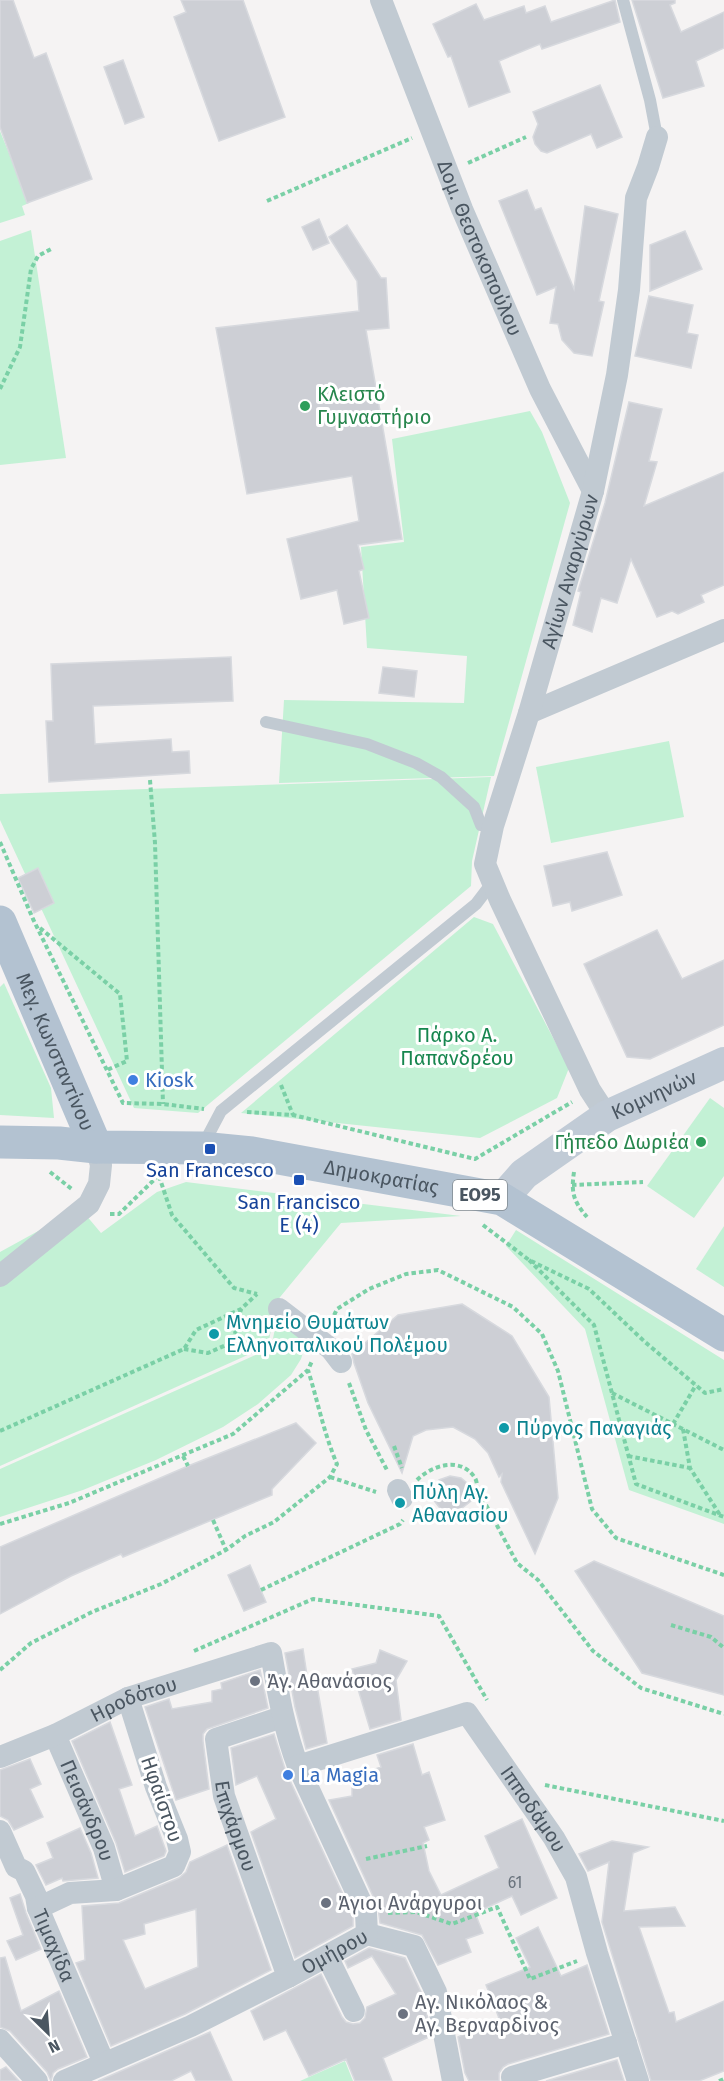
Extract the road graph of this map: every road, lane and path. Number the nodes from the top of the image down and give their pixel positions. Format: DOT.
graph roads {
  1 [pos="381,0"];
  2 [pos="623,0"];
  3 [pos="430,130"];
  4 [pos="526,137"];
  5 [pos="657,137"];
  6 [pos="488,155"];
  7 [pos="267,201"];
  8 [pos="53,248"];
  9 [pos="0,389"];
  10 [pos="590,485"];
  11 [pos="724,630"];
  12 [pos="529,713"];
  13 [pos="266,723"];
  14 [pos="150,780"];
  15 [pos="493,826"];
  16 [pos="492,883"];
  17 [pos="0,922"];
  18 [pos="37,926"];
  19 [pos="724,1063"];
  20 [pos="107,1070"];
  21 [pos="279,1081"];
  22 [pos="163,1104"];
  23 [pos="293,1115"];
  24 [pos="607,1116"];
  25 [pos="0,1142"];
  26 [pos="96,1147"];
  27 [pos="201,1148"];
  28 [pos="575,1168"];
  29 [pos="49,1172"];
  30 [pos="159,1175"];
  31 [pos="170,1176"];
  32 [pos="643,1182"];
  33 [pos="572,1185"];
  34 [pos="502,1199"];
  35 [pos="94,1209"];
  36 [pos="588,1219"];
  37 [pos="505,1233"];
  38 [pos="528,1260"];
  39 [pos="0,1276"];
  40 [pos="257,1294"];
  41 [pos="241,1309"];
  42 [pos="279,1309"];
  43 [pos="327,1330"];
  44 [pos="724,1335"];
  45 [pos="184,1349"];
  46 [pos="313,1360"];
  47 [pos="341,1362"];
  48 [pos="308,1370"];
  49 [pos="696,1384"];
  50 [pos="724,1389"];
  51 [pos="612,1392"];
  52 [pos="673,1424"];
  53 [pos="683,1429"];
  54 [pos="0,1431"];
  55 [pos="394,1446"];
  56 [pos="724,1450"];
  57 [pos="183,1456"];
  58 [pos="628,1456"];
  59 [pos="398,1460"];
  60 [pos="188,1466"];
  61 [pos="690,1468"];
  62 [pos="330,1477"];
  63 [pos="400,1496"];
  64 [pos="723,1517"];
  65 [pos="213,1520"];
  66 [pos="0,1524"];
  67 [pos="226,1550"];
  68 [pos="724,1575"];
  69 [pos="261,1590"];
  70 [pos="671,1625"];
  71 [pos="724,1648"];
  72 [pos="271,1653"];
  73 [pos="183,1656"];
  74 [pos="0,1670"];
  75 [pos="128,1698"];
  76 [pos="490,1705"];
  77 [pos="724,1714"];
  78 [pos="282,1717"];
  79 [pos="55,1735"];
  80 [pos="0,1756"];
  81 [pos="298,1767"];
  82 [pos="536,1784"];
  83 [pos="724,1821"];
  84 [pos="0,1831"];
  85 [pos="427,1846"];
  86 [pos="345,1868"];
  87 [pos="116,1890"];
  88 [pos="38,1908"];
  89 [pos="367,1924"];
  90 [pos="597,1953"];
  91 [pos="327,1956"];
  92 [pos="288,1977"];
  93 [pos="354,2011"];
  94 [pos="0,2040"];
  95 [pos="626,2043"];
  96 [pos="104,2063"];
  97 [pos="724,2079"];
  98 [pos="37,2081"];
  99 [pos="64,2081"];
  100 [pos="453,2081"];
  101 [pos="513,2081"];
  102 [pos="638,2081"];
  103 [pos="718,2081"];
  1 -- 3 [label="street, Δομ. Θεοτοκοπούλου"];
  2 -- 5 [label="lane, Αγίων Αναργύρων"];
  3 -- 7 [label="path"];
  3 -- 10 [label="street, Δομ. Θεοτοκοπούλου"];
  4 -- 6 [label="path"];
  5 -- 10 [label="street, Αγίων Αναργύρων"];
  8 -- 9 [label="path"];
  10 -- 12 [label="street, Αγίων Αναργύρων"];
  11 -- 12 [label="street"];
  12 -- 15 [label="street, Αγίων Αναργύρων"];
  13 -- 15 [label="lane"];
  14 -- 22 [label="path"];
  15 -- 16 [label="street, Αγίων Αναργύρων"];
  16 -- 24 [label="street, Αγίων Αναργύρων"];
  16 -- 27 [label="lane"];
  17 -- 26 [label="main road, Μεγ. Κωνσταντίνου"];
  18 -- 20 [label="path"];
  19 -- 24 [label="street, Κομνηνών"];
  21 -- 23 [label="path"];
  24 -- 34 [label="street, Κομνηνών"];
  25 -- 26 [label="main road, Δημοκρατίας / ΕΟ95"];
  26 -- 27 [label="main road, Δημοκρατίας / ΕΟ95"];
  26 -- 35 [label="street"];
  27 -- 34 [label="main road, Δημοκρατίας / ΕΟ95"];
  28 -- 33 [label="path"];
  29 -- 35 [label="path"];
  30 -- 31 [label="path"];
  30 -- 35 [label="path"];
  30 -- 40 [label="path"];
  32 -- 33 [label="path"];
  33 -- 36 [label="path"];
  34 -- 44 [label="main road, Δημοκρατίας / ΕΟ95"];
  35 -- 39 [label="street"];
  37 -- 38 [label="path"];
  38 -- 49 [label="path"];
  38 -- 51 [label="path"];
  40 -- 41 [label="path"];
  40 -- 42 [label="path"];
  41 -- 45 [label="path"];
  41 -- 45 [label="path"];
  42 -- 47 [label="street, bridge"];
  43 -- 68 [label="path"];
  45 -- 54 [label="path"];
  46 -- 48 [label="path"];
  47 -- 63 [label="path"];
  48 -- 57 [label="path"];
  48 -- 62 [label="path"];
  49 -- 50 [label="path"];
  49 -- 52 [label="path"];
  51 -- 52 [label="path"];
  51 -- 58 [label="path"];
  52 -- 53 [label="path"];
  53 -- 56 [label="path"];
  53 -- 61 [label="path"];
  55 -- 59 [label="path"];
  57 -- 60 [label="path"];
  57 -- 66 [label="path"];
  58 -- 61 [label="path"];
  58 -- 64 [label="path"];
  61 -- 64 [label="path"];
  62 -- 63 [label="path"];
  62 -- 67 [label="path"];
  63 -- 69 [label="path"];
  63 -- 77 [label="path"];
  65 -- 67 [label="path"];
  67 -- 74 [label="path"];
  70 -- 71 [label="path"];
  72 -- 75 [label="street, Ηροδότου"];
  72 -- 78 [label="street, Ομήρου"];
  73 -- 76 [label="path"];
  75 -- 79 [label="street, Ηροδότου"];
  75 -- 87 [label="street, Ηφαίστου"];
  78 -- 81 [label="street, Ομήρου"];
  78 -- 92 [label="street, Επιχάρμου"];
  79 -- 80 [label="street, Ηροδότου"];
  79 -- 87 [label="street, Πεισάνδρου"];
  81 -- 86 [label="street, Ομήρου"];
  81 -- 90 [label="street, Ιπποδάμου"];
  82 -- 83 [label="path"];
  84 -- 88 [label="street, Τιμαχίδα"];
  85 -- 86 [label="path"];
  86 -- 89 [label="street, Ομήρου"];
  87 -- 88 [label="street, Ηφαίστου"];
  88 -- 96 [label="street, Τιμαχίδα"];
  89 -- 90 [label="path"];
  89 -- 91 [label="street, Ομήρου"];
  89 -- 100 [label="street"];
  90 -- 95 [label="street, Ιπποδάμου"];
  91 -- 92 [label="street, Ομήρου"];
  91 -- 93 [label="street"];
  92 -- 96 [label="street, Ομήρου"];
  94 -- 98 [label="street"];
  95 -- 101 [label="street"];
  95 -- 102 [label="street, Ιπποδάμου"];
  96 -- 99 [label="street, Ομήρου"];
  97 -- 103 [label="path"];
}
